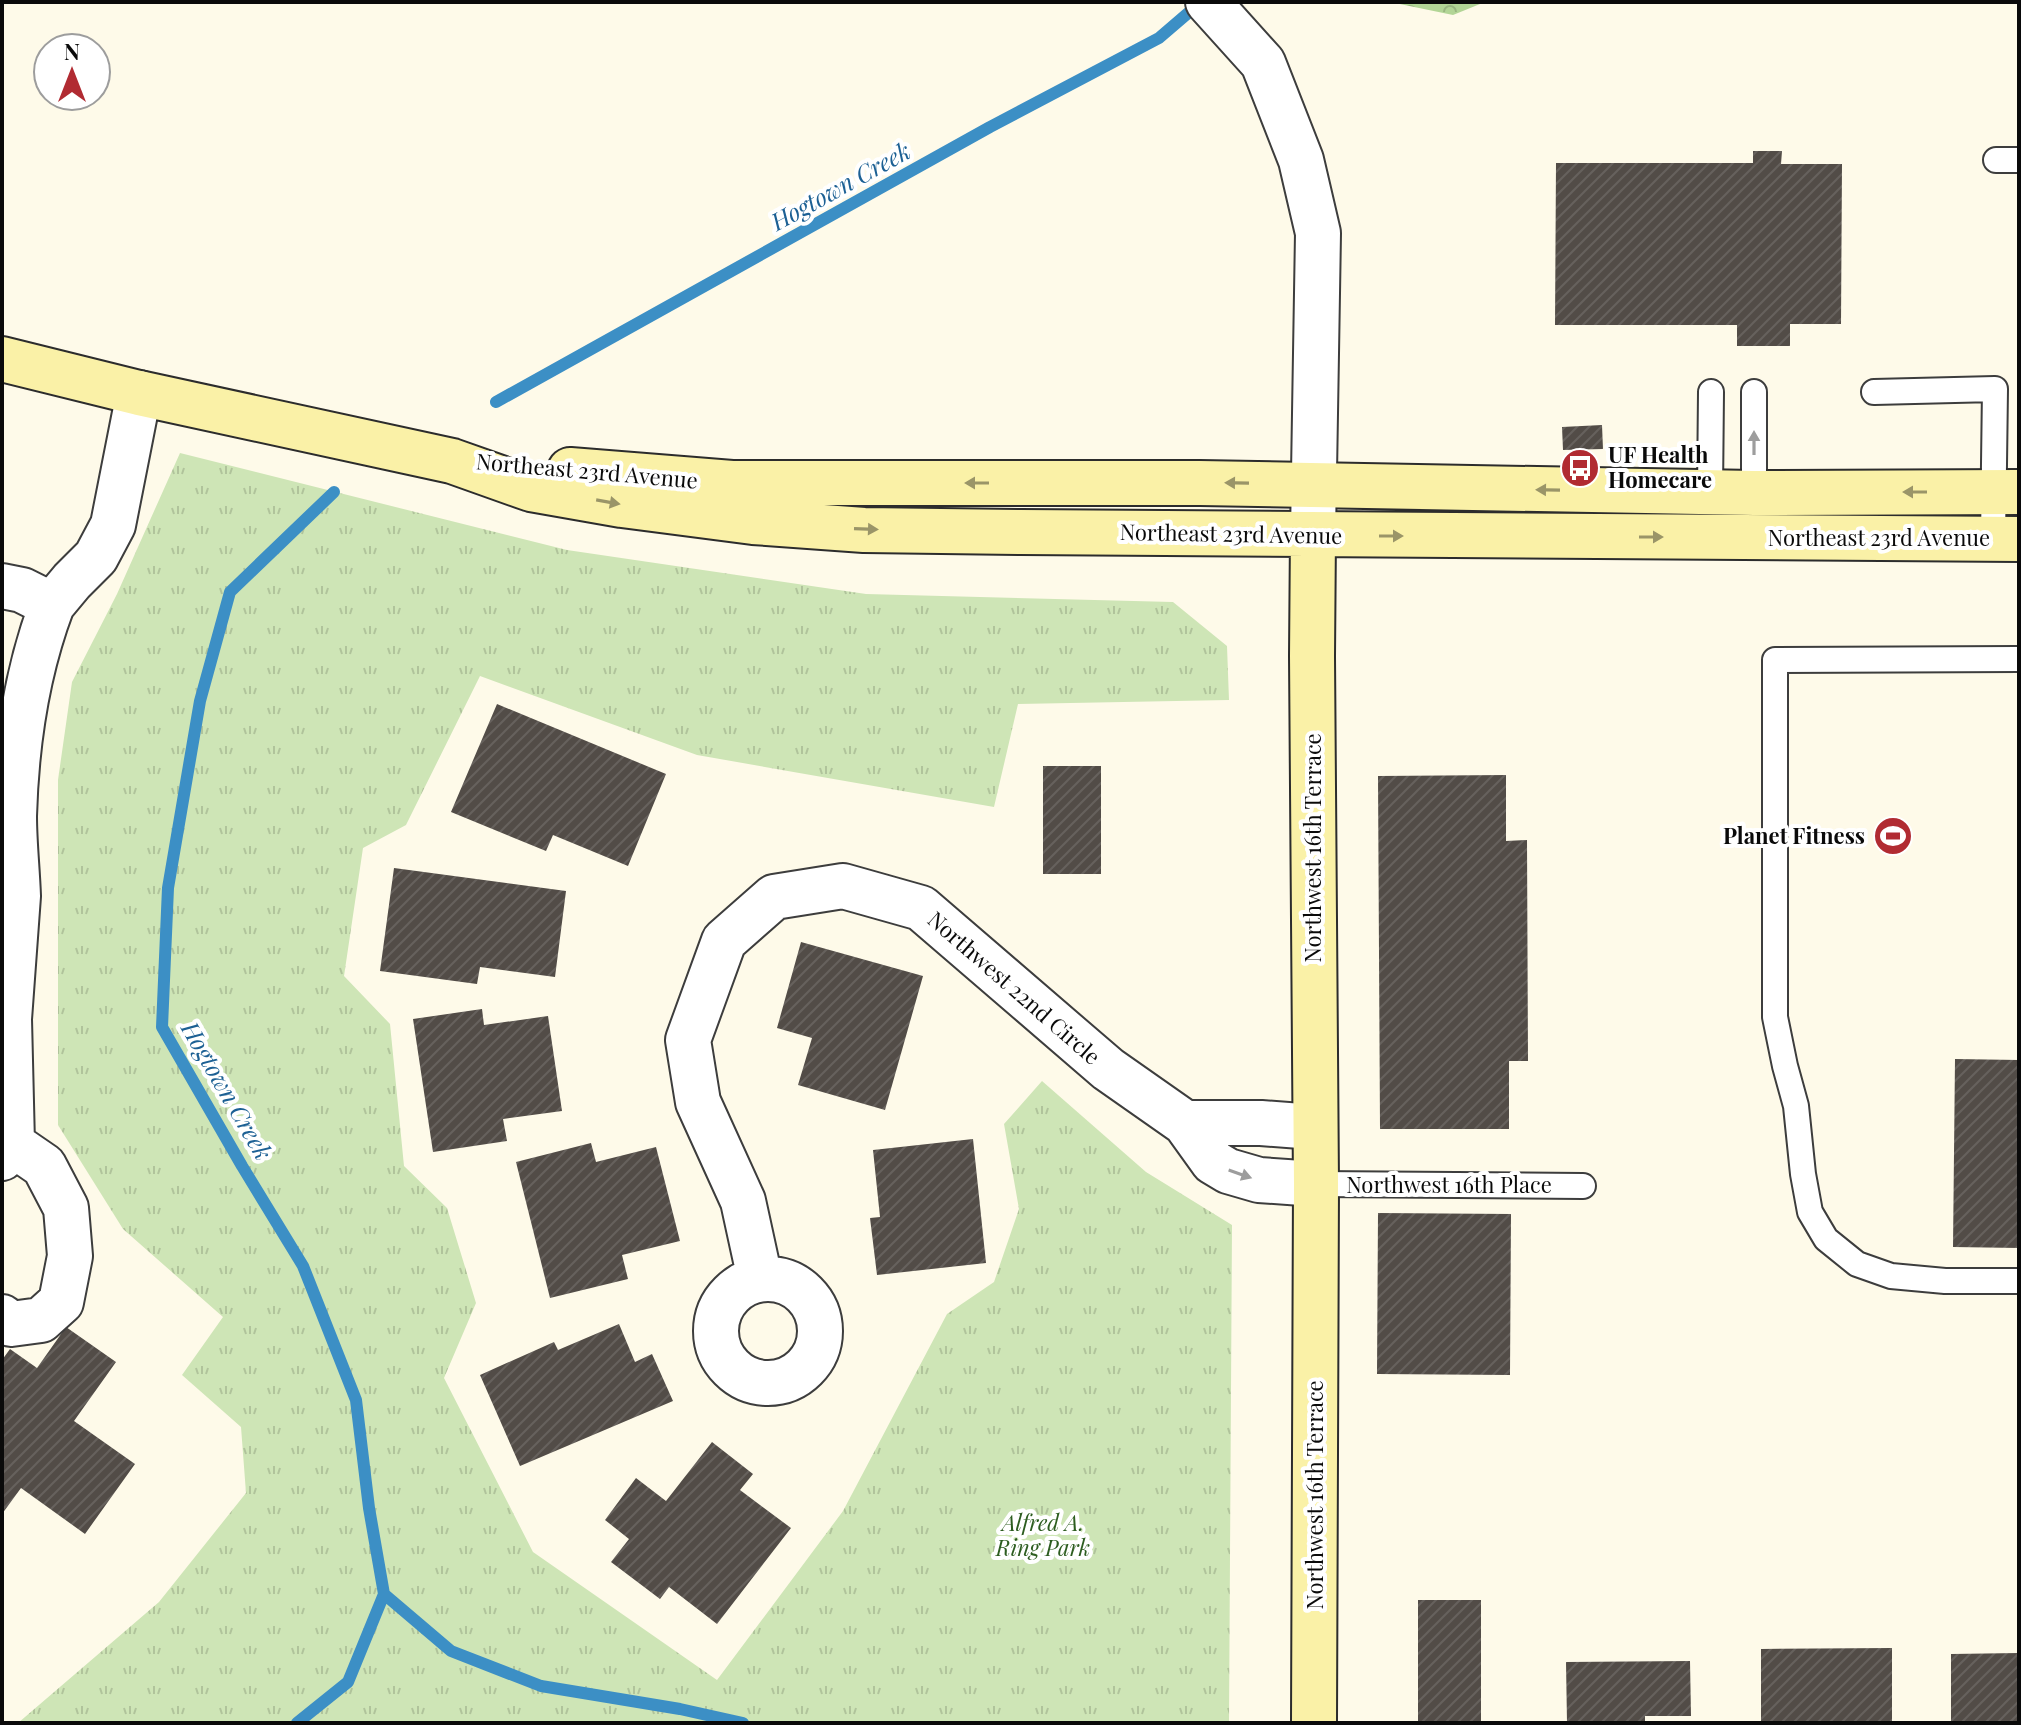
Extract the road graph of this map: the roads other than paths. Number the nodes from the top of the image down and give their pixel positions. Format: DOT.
graph roads {
  1 [pos="1208,2"];
  2 [pos="2,359"];
  3 [pos="1711,392"];
  4 [pos="1754,392"];
  5 [pos="1874,392"];
  6 [pos="139,393"];
  7 [pos="452,461"];
  8 [pos="1315,485"];
  9 [pos="1710,492"];
  10 [pos="2006,492"];
  11 [pos="1754,493"];
  12 [pos="1313,534"];
  13 [pos="2006,539"];
  14 [pos="2,586"];
  15 [pos="52,605"];
  16 [pos="2019,659"];
  17 [pos="9,779"];
  18 [pos="10,896"];
  19 [pos="1185,1123"];
  20 [pos="1314,1127"];
  21 [pos="7,1151"];
  22 [pos="1316,1184"];
  23 [pos="1583,1186"];
  24 [pos="760,1279"];
  25 [pos="2019,1281"];
  26 [pos="2,1317"];
  27 [pos="1314,1723"];
  1 -- 8 [label="street, Northwest 16th Terrace"];
  2 -- 6 [label="street, Northeast 23rd Avenue"];
  3 -- 9 [label="lane"];
  11 -- 4 [label="lane, one-way"];
  5 -- 10 [label="lane"];
  6 -- 7 [label="street, Northeast 23rd Avenue"];
  6 -- 15 [label="street"];
  8 -- 7 [label="street, Northeast 23rd Avenue, one-way"];
  7 -- 12 [label="street, Northeast 23rd Avenue, one-way"];
  9 -- 8 [label="street, Northeast 23rd Avenue, one-way"];
  8 -- 12 [label="street, Northwest 16th Terrace"];
  9 -- 11 [label="street, Northeast 23rd Avenue"];
  10 -- 11 [label="street, Northeast 23rd Avenue, one-way"];
  10 -- 13 [label="lane"];
  12 -- 13 [label="street, Northeast 23rd Avenue, one-way"];
  12 -- 20 [label="street, Northwest 16th Terrace"];
  14 -- 15 [label="street"];
  15 -- 17 [label="street"];
  16 -- 25 [label="lane"];
  17 -- 18 [label="street"];
  18 -- 21 [label="street"];
  19 -- 20 [label="street"];
  19 -- 22 [label="street, Northwest 22nd Circle, one-way"];
  19 -- 24 [label="street, Northwest 22nd Circle"];
  20 -- 22 [label="street, Northwest 16th Terrace"];
  21 -- 26 [label="street"];
  22 -- 23 [label="lane, Northwest 16th Place"];
  22 -- 27 [label="street, Northwest 16th Terrace"];
}
